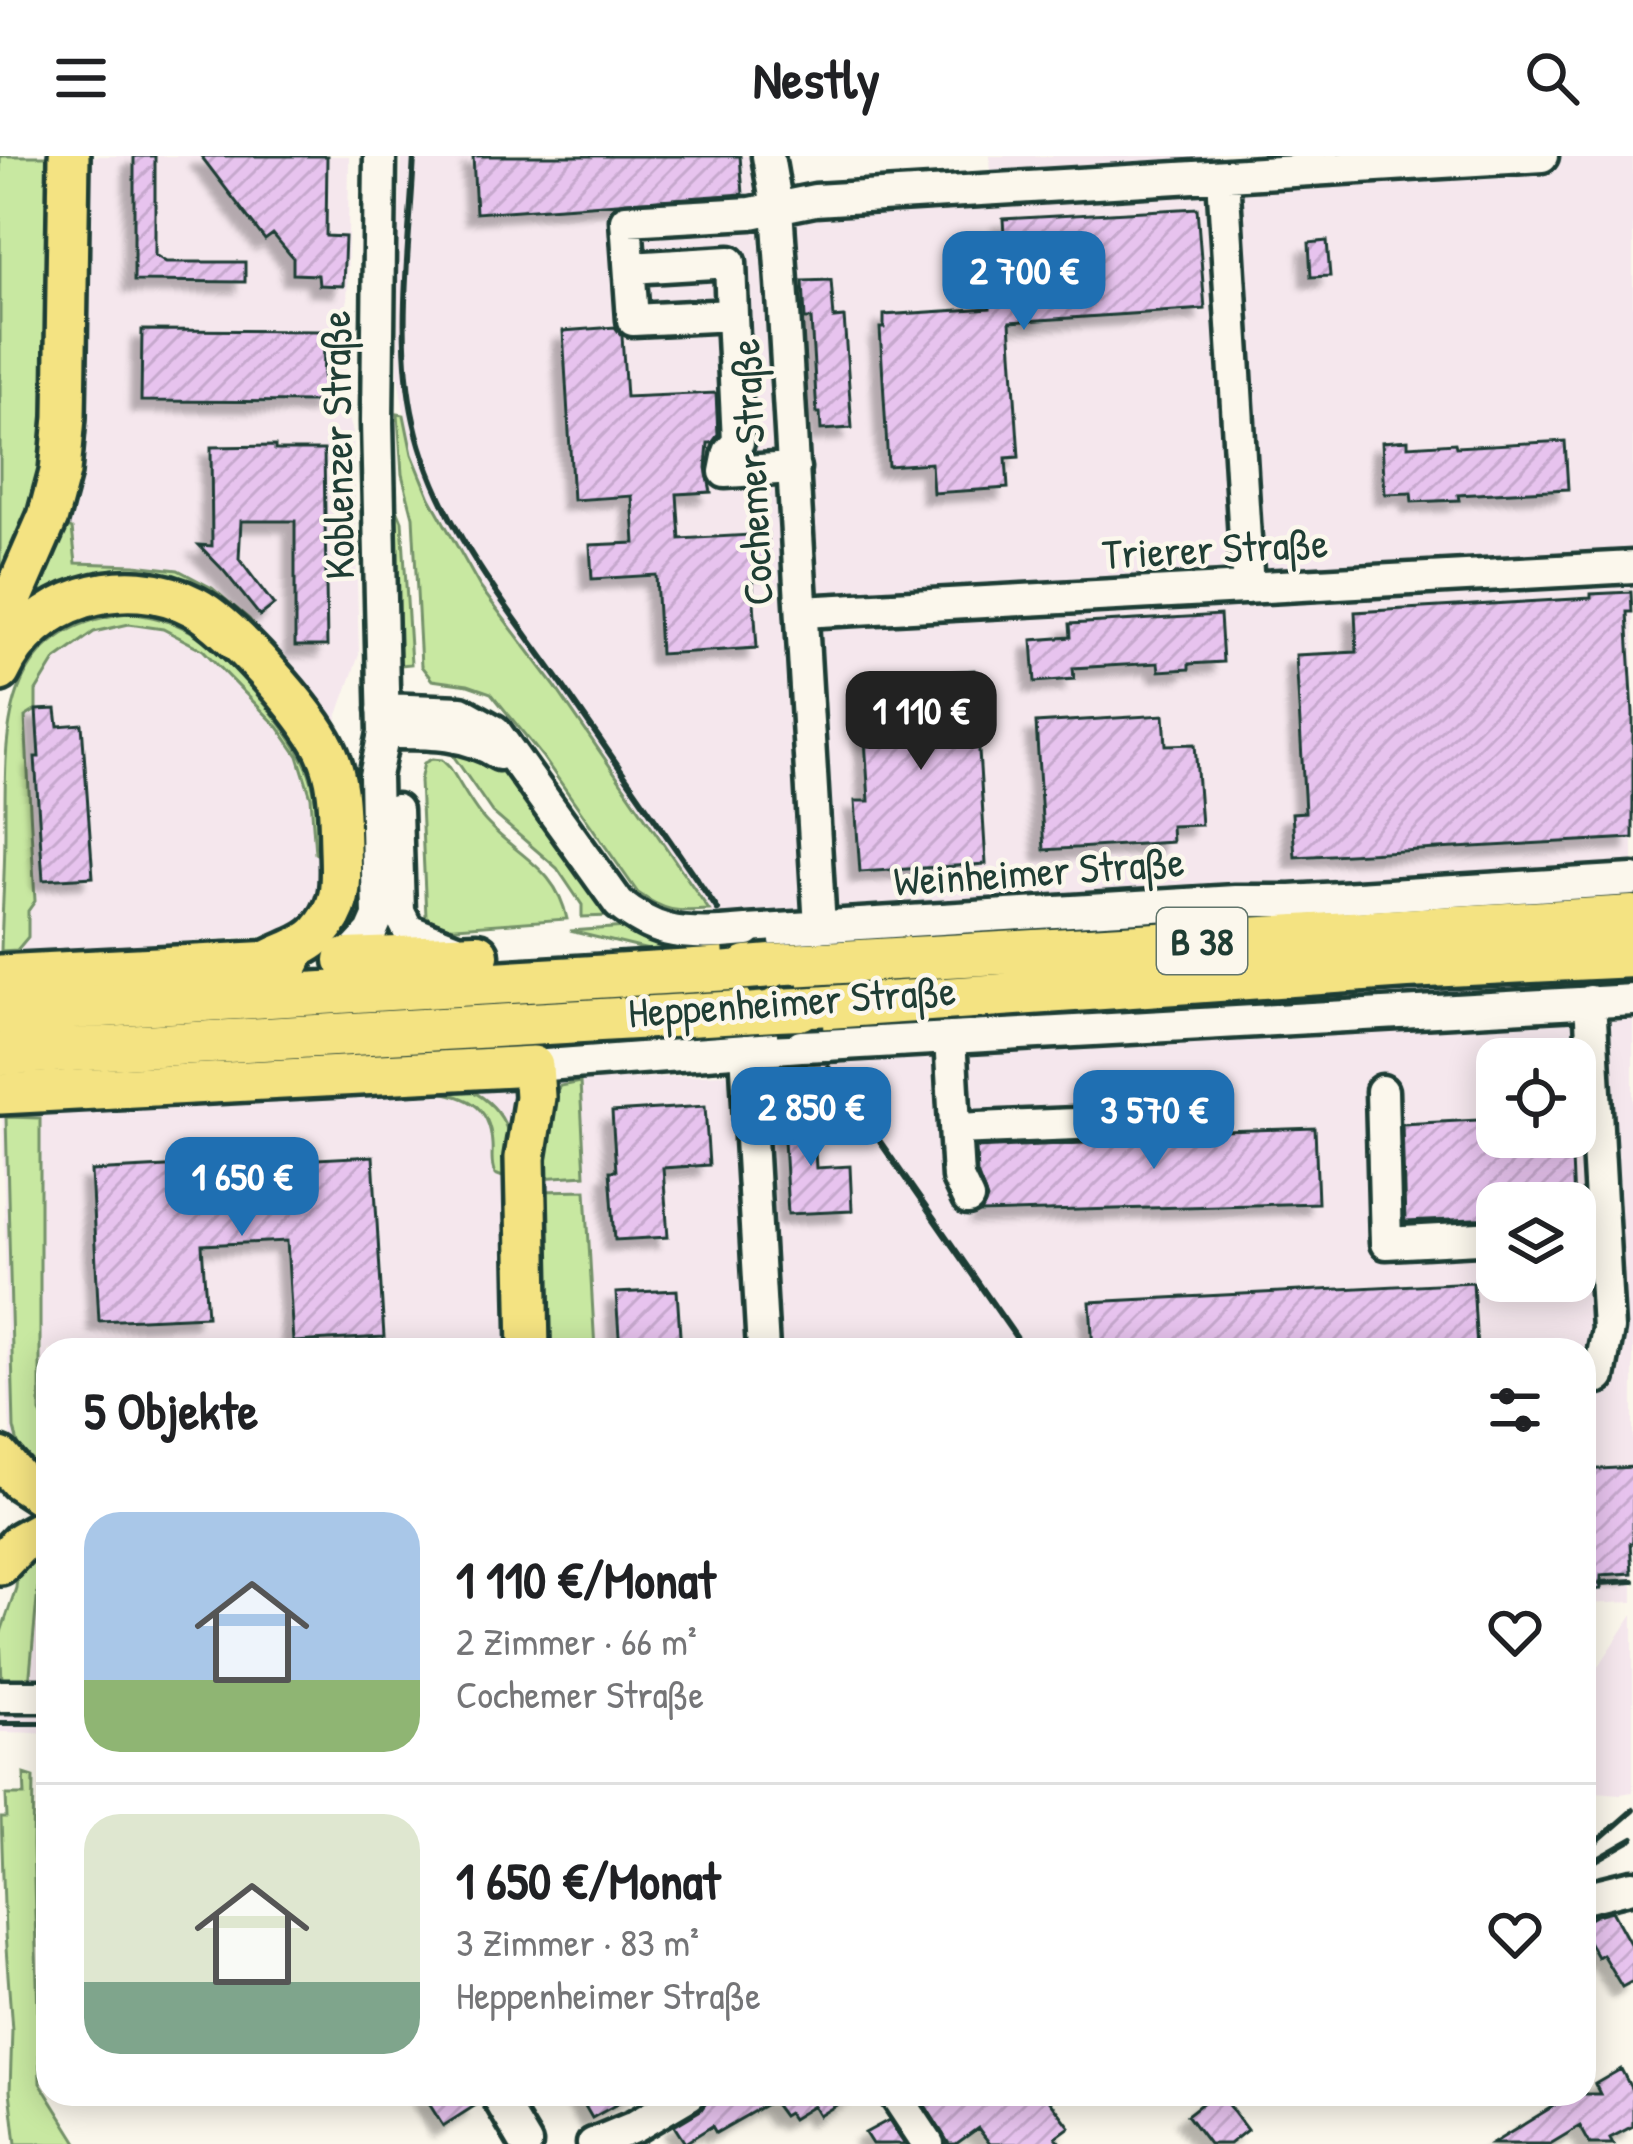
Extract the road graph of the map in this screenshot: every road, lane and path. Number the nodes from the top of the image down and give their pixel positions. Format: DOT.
graph roads {
  1 [pos="69,156"];
  2 [pos="380,156"];
  3 [pos="768,156"];
  4 [pos="1542,156"];
  5 [pos="1420,160"];
  6 [pos="1223,176"];
  7 [pos="777,208"];
  8 [pos="630,268"];
  9 [pos="731,315"];
  10 [pos="794,468"];
  11 [pos="1633,567"];
  12 [pos="1248,588"];
  13 [pos="802,612"];
  14 [pos="0,627"];
  15 [pos="0,671"];
  16 [pos="383,721"];
  17 [pos="1633,880"];
  18 [pos="1633,916"];
  19 [pos="820,927"];
  20 [pos="747,950"];
  21 [pos="470,955"];
  22 [pos="1633,956"];
  23 [pos="270,960"];
  24 [pos="346,960"];
  25 [pos="577,973"];
  26 [pos="0,975"];
  27 [pos="1590,1000"];
  28 [pos="1633,1000"];
  29 [pos="0,1012"];
  30 [pos="801,1028"];
  31 [pos="950,1038"];
  32 [pos="584,1042"];
  33 [pos="746,1050"];
  34 [pos="0,1054"];
  35 [pos="526,1066"];
  36 [pos="452,1069"];
  37 [pos="1382,1091"];
  38 [pos="0,1094"];
  39 [pos="510,1106"];
  40 [pos="1148,1121"];
  41 [pos="956,1129"];
  42 [pos="526,1177"];
  43 [pos="1589,1182"];
  44 [pos="968,1198"];
  45 [pos="1476,1238"];
  46 [pos="1596,1268"];
  47 [pos="529,1338"];
  48 [pos="763,1338"];
  49 [pos="1599,1377"];
  50 [pos="0,1458"];
  51 [pos="36,1490"];
  52 [pos="36,1534"];
  53 [pos="0,1564"];
  54 [pos="0,1696"];
  55 [pos="36,1696"];
  56 [pos="1633,1886"];
  57 [pos="1596,1895"];
  58 [pos="504,2106"];
  59 [pos="670,2106"];
  60 [pos="903,2106"];
  61 [pos="526,2144"];
  62 [pos="593,2144"];
  63 [pos="928,2144"];
  1 -- 14 [label="main road"];
  2 -- 16 [label="street, Koblenzer Straße"];
  3 -- 7 [label="street, Cochemer Straße"];
  4 -- 5 [label="street"];
  5 -- 6 [label="street"];
  6 -- 7 [label="street"];
  6 -- 12 [label="street"];
  7 -- 8 [label="street"];
  7 -- 10 [label="street, Cochemer Straße"];
  8 -- 9 [label="street"];
  8 -- 9 [label="street"];
  9 -- 10 [label="street"];
  10 -- 13 [label="street, Cochemer Straße"];
  11 -- 12 [label="street, Trierer Straße"];
  12 -- 13 [label="street, Trierer Straße"];
  13 -- 19 [label="street, Cochemer Straße"];
  15 -- 23 [label="main road"];
  16 -- 20 [label="street, Weinheimer Straße"];
  16 -- 21 [label="street, Koblenzer Straße"];
  16 -- 24 [label="street, Koblenzer Straße"];
  17 -- 19 [label="street, Weinheimer Straße"];
  18 -- 20 [label="highway, B 38"];
  19 -- 20 [label="street, Weinheimer Straße"];
  20 -- 25 [label="highway, B 38"];
  21 -- 24 [label="highway"];
  21 -- 25 [label="highway"];
  22 -- 30 [label="highway, B 38"];
  23 -- 24 [label="main road"];
  23 -- 26 [label="main road"];
  25 -- 29 [label="highway, B 38"];
  27 -- 28 [label="street, Heppenheimer Straße"];
  27 -- 31 [label="street, Heppenheimer Straße"];
  27 -- 43 [label="street"];
  30 -- 31 [label="street, Heppenheimer Straße"];
  30 -- 32 [label="highway, B 38"];
  30 -- 33 [label="street, Heppenheimer Straße"];
  31 -- 41 [label="street"];
  32 -- 33 [label="street, Heppenheimer Straße"];
  32 -- 34 [label="highway, B 38"];
  32 -- 35 [label="street, Heppenheimer Straße"];
  33 -- 48 [label="street"];
  35 -- 36 [label="main road, Heppenheimer Straße"];
  35 -- 39 [label="main road"];
  35 -- 42 [label="main road"];
  36 -- 38 [label="main road, Heppenheimer Straße"];
  36 -- 39 [label="main road"];
  37 -- 45 [label="street"];
  39 -- 42 [label="main road"];
  40 -- 41 [label="street"];
  41 -- 44 [label="street"];
  42 -- 47 [label="main road"];
  46 -- 49 [label="street"];
  50 -- 51 [label="main road"];
  52 -- 53 [label="main road"];
  54 -- 55 [label="street"];
  56 -- 57 [label="street"];
  58 -- 61 [label="street"];
  59 -- 62 [label="street"];
  60 -- 63 [label="street"];
}
